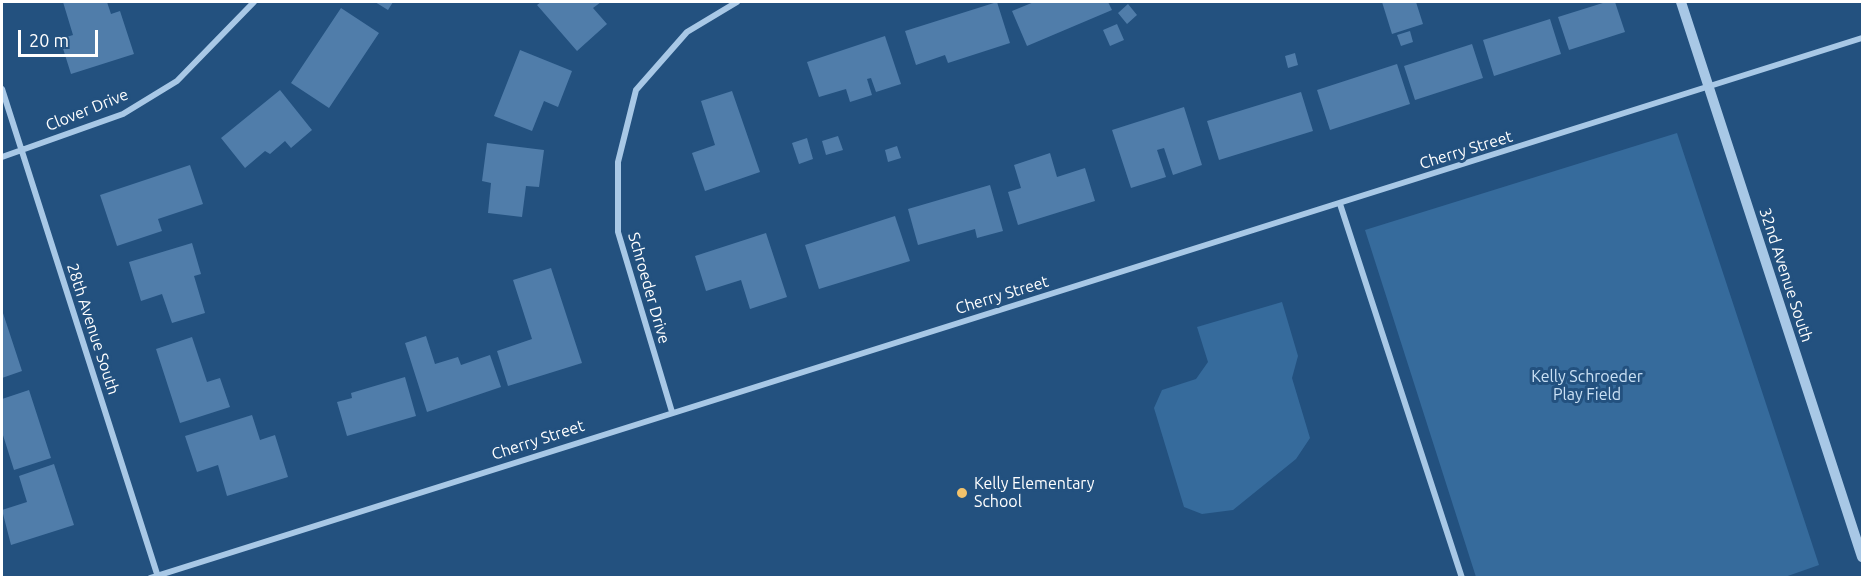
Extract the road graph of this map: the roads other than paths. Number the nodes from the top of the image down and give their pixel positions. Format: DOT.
graph roads {
  1 [pos="254,2"];
  2 [pos="737,2"];
  3 [pos="1681,2"];
  4 [pos="1863,38"];
  5 [pos="1709,88"];
  6 [pos="2,89"];
  7 [pos="21,149"];
  8 [pos="2,157"];
  9 [pos="1340,204"];
  10 [pos="672,412"];
  11 [pos="1863,557"];
  12 [pos="158,576"];
  13 [pos="150,578"];
  14 [pos="1462,578"];
  1 -- 7 [label="street, Clover Drive"];
  2 -- 10 [label="street, Schroeder Drive"];
  3 -- 5 [label="street, 32nd Avenue South"];
  4 -- 5 [label="street, Cherry Street"];
  5 -- 9 [label="street, Cherry Street"];
  5 -- 11 [label="street, 32nd Avenue South"];
  6 -- 7 [label="street, 28th Avenue South"];
  7 -- 8 [label="street, Clover Drive"];
  7 -- 12 [label="street, 28th Avenue South"];
  9 -- 10 [label="street, Cherry Street"];
  9 -- 14 [label="street"];
  10 -- 12 [label="street, Cherry Street"];
  12 -- 13 [label="street, Cherry Street"];
}
